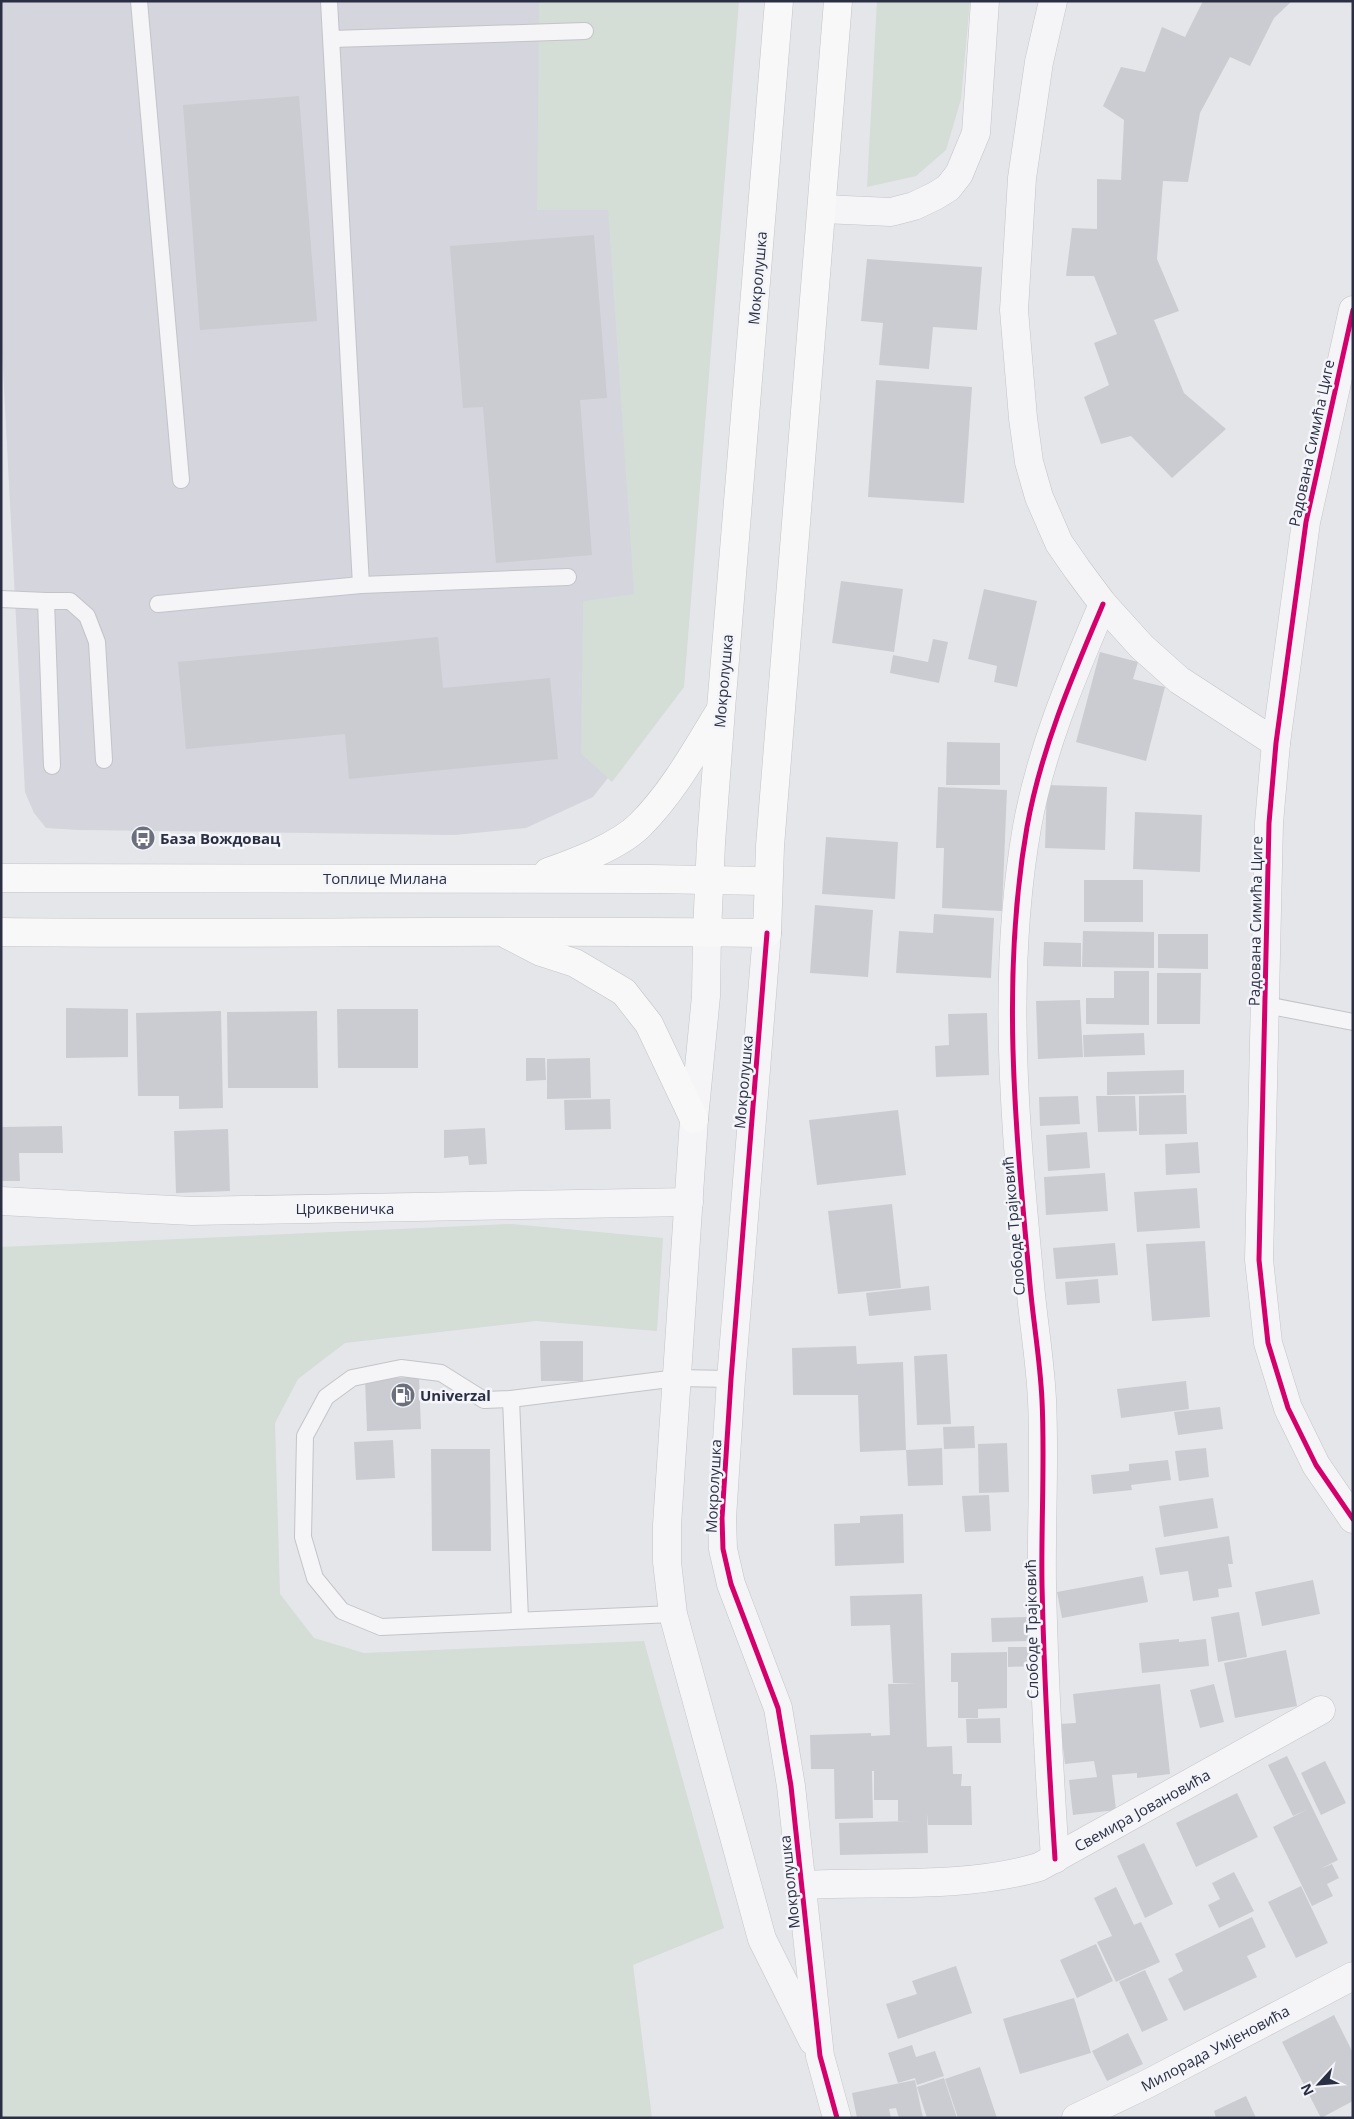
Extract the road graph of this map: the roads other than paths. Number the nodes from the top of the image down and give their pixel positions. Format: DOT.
graph roads {
  1 [pos="139,1"];
  2 [pos="329,1"];
  3 [pos="779,1"];
  4 [pos="838,1"];
  5 [pos="985,1"];
  6 [pos="1053,1"];
  7 [pos="585,31"];
  8 [pos="332,39"];
  9 [pos="822,209"];
  10 [pos="1353,310"];
  11 [pos="181,480"];
  12 [pos="568,577"];
  13 [pos="361,585"];
  14 [pos="1,599"];
  15 [pos="46,601"];
  16 [pos="158,604"];
  17 [pos="1104,604"];
  18 [pos="721,708"];
  19 [pos="1276,743"];
  20 [pos="104,760"];
  21 [pos="52,766"];
  22 [pos="1,878"];
  23 [pos="533,878"];
  24 [pos="708,880"];
  25 [pos="768,881"];
  26 [pos="1,932"];
  27 [pos="707,932"];
  28 [pos="504,933"];
  29 [pos="767,933"];
  30 [pos="1266,1005"];
  31 [pos="1348,1019"];
  32 [pos="694,1119"];
  33 [pos="1,1202"];
  34 [pos="689,1202"];
  35 [pos="677,1378"];
  36 [pos="731,1378"];
  37 [pos="511,1399"];
  38 [pos="1353,1519"];
  39 [pos="673,1614"];
  40 [pos="520,1619"];
  41 [pos="1321,1710"];
  42 [pos="1055,1859"];
  43 [pos="803,1885"];
  44 [pos="1353,1976"];
  45 [pos="820,2056"];
  46 [pos="837,2118"];
  47 [pos="1076,2118"];
  1 -- 11 [label="lane"];
  2 -- 8 [label="lane"];
  3 -- 18 [label="main road, Мокролушка"];
  4 -- 9 [label="main road, Мокролушка"];
  5 -- 9 [label="street"];
  6 -- 17 [label="street"];
  7 -- 8 [label="lane"];
  8 -- 13 [label="lane"];
  9 -- 25 [label="main road, Мокролушка"];
  10 -- 19 [label="street, Радована Симића Циге"];
  12 -- 13 [label="lane"];
  13 -- 16 [label="lane"];
  14 -- 15 [label="lane"];
  15 -- 20 [label="lane"];
  15 -- 21 [label="lane"];
  17 -- 19 [label="street"];
  17 -- 42 [label="street, Слободе Трајковић"];
  18 -- 23 [label="main road"];
  18 -- 24 [label="main road, Мокролушка"];
  19 -- 30 [label="street, Радована Симића Циге"];
  22 -- 23 [label="main road, Топлице Милана"];
  23 -- 24 [label="main road, Топлице Милана"];
  24 -- 25 [label="main road, Топлице Милана"];
  24 -- 27 [label="main road, Мокролушка"];
  25 -- 29 [label="main road, Мокролушка"];
  26 -- 28 [label="main road"];
  27 -- 28 [label="main road"];
  27 -- 29 [label="main road"];
  27 -- 32 [label="street, Мокролушка"];
  28 -- 32 [label="main road"];
  29 -- 36 [label="street, Мокролушка"];
  30 -- 31 [label="lane"];
  30 -- 38 [label="street, Радована Симића Циге"];
  32 -- 34 [label="street, Мокролушка"];
  33 -- 34 [label="street, Цриквеничка"];
  34 -- 35 [label="street, Мокролушка"];
  35 -- 36 [label="lane"];
  35 -- 37 [label="lane"];
  35 -- 39 [label="street, Мокролушка"];
  36 -- 43 [label="street, Мокролушка"];
  37 -- 40 [label="lane"];
  37 -- 40 [label="lane"];
  39 -- 40 [label="lane"];
  39 -- 45 [label="street, Мокролушка"];
  41 -- 42 [label="street, Свемира Јовановића"];
  42 -- 43 [label="street, Свемира Јовановића"];
  43 -- 45 [label="street, Мокролушка"];
  44 -- 47 [label="street, Милорада Умјеновића"];
  45 -- 46 [label="street, Мокролушка"];
}
